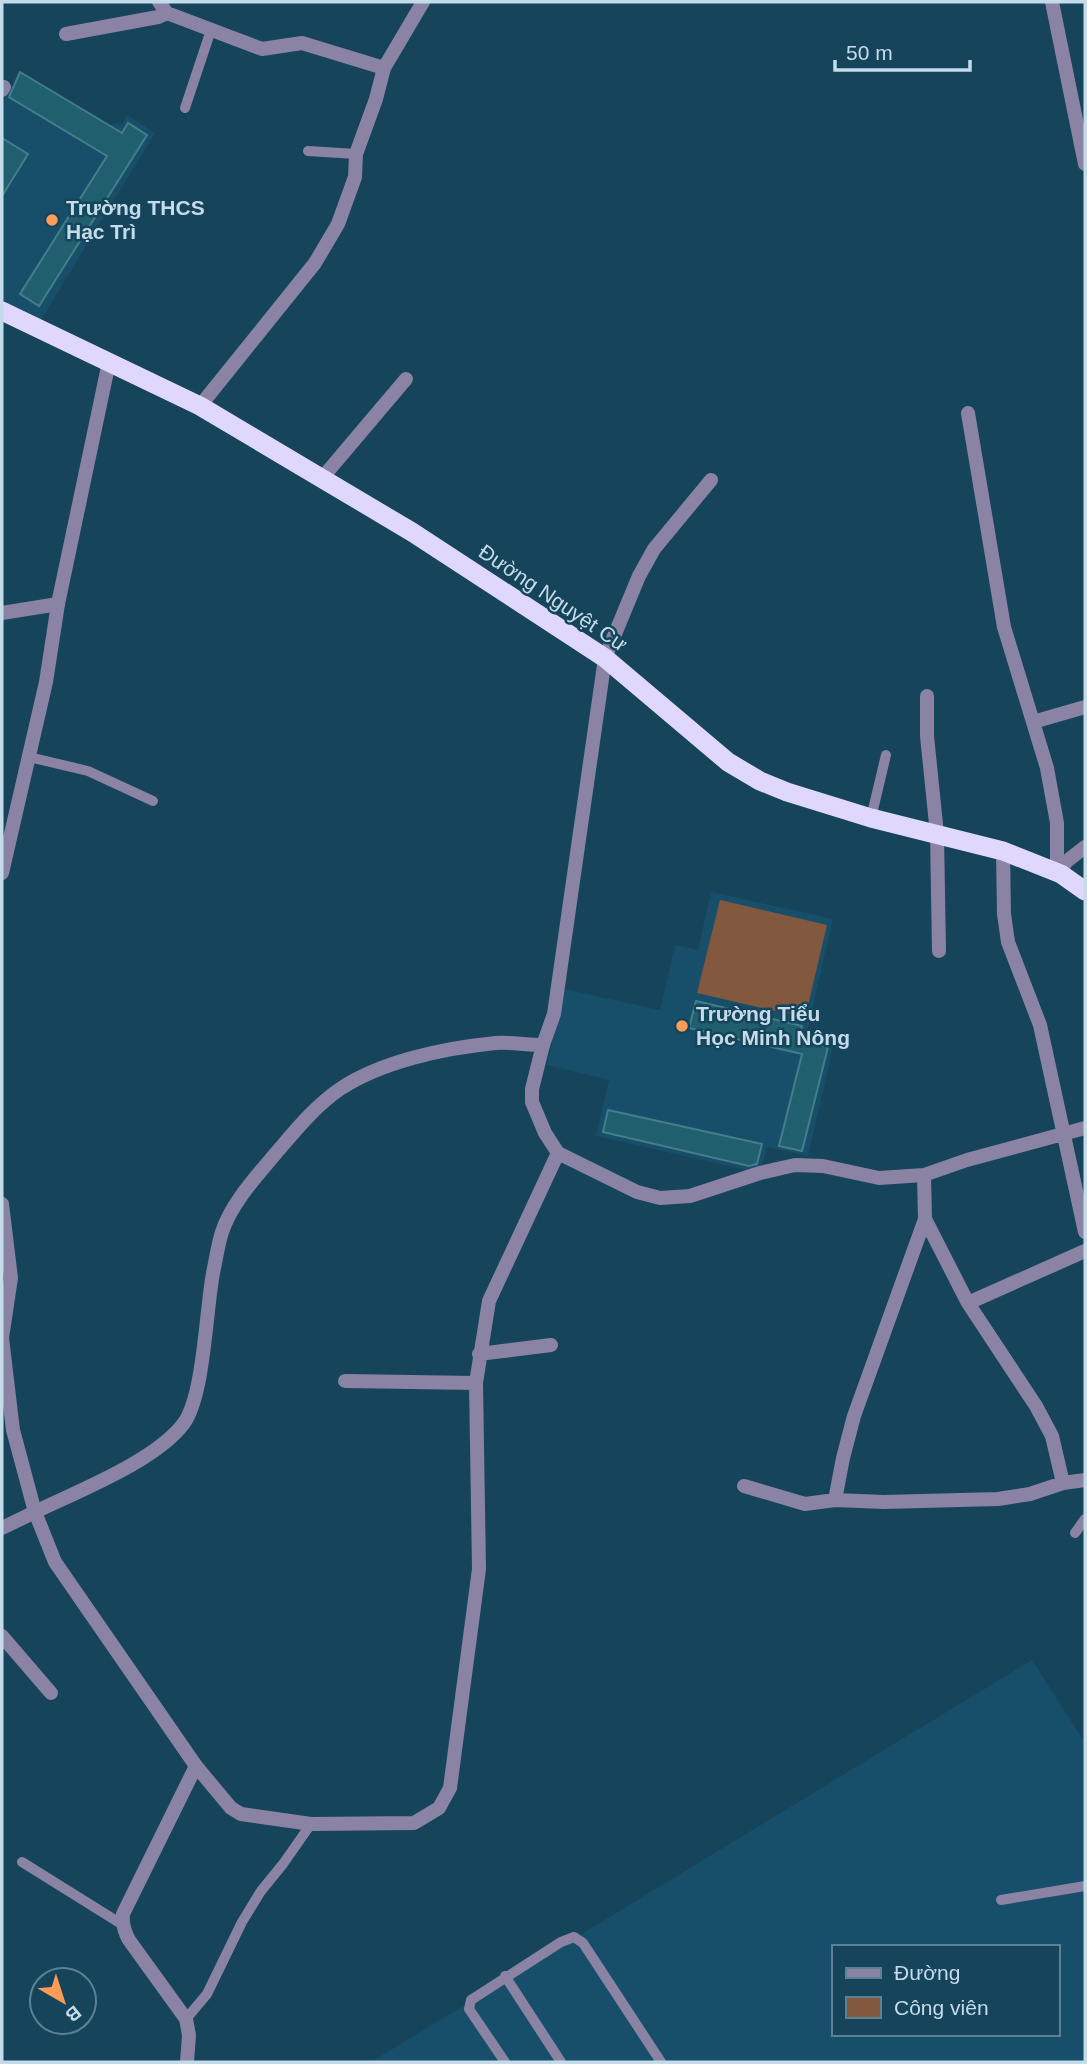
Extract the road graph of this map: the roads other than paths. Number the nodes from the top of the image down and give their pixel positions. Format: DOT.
graph roads {
  1 [pos="423,2"];
  2 [pos="1052,2"];
  3 [pos="163,8"];
  4 [pos="211,30"];
  5 [pos="66,34"];
  6 [pos="384,68"];
  7 [pos="184,108"];
  8 [pos="307,150"];
  9 [pos="356,153"];
  10 [pos="1085,164"];
  11 [pos="2,311"];
  12 [pos="108,362"];
  13 [pos="405,379"];
  14 [pos="200,406"];
  15 [pos="968,413"];
  16 [pos="323,477"];
  17 [pos="711,480"];
  18 [pos="58,604"];
  19 [pos="2,613"];
  20 [pos="605,658"];
  21 [pos="928,696"];
  22 [pos="1085,707"];
  23 [pos="1033,722"];
  24 [pos="886,755"];
  25 [pos="29,757"];
  26 [pos="153,801"];
  27 [pos="872,818"];
  28 [pos="937,834"];
  29 [pos="1085,846"];
  30 [pos="1003,851"];
  31 [pos="2,873"];
  32 [pos="1057,873"];
  33 [pos="1085,891"];
  34 [pos="939,951"];
  35 [pos="544,1045"];
  36 [pos="1085,1128"];
  37 [pos="1064,1134"];
  38 [pos="558,1153"];
  39 [pos="924,1175"];
  40 [pos="2,1204"];
  41 [pos="925,1219"];
  42 [pos="1085,1232"];
  43 [pos="1085,1251"];
  44 [pos="968,1303"];
  45 [pos="551,1345"];
  46 [pos="479,1354"];
  47 [pos="345,1381"];
  48 [pos="476,1383"];
  49 [pos="1085,1480"];
  50 [pos="1063,1483"];
  51 [pos="744,1486"];
  52 [pos="835,1500"];
  53 [pos="35,1512"];
  54 [pos="1085,1520"];
  55 [pos="2,1528"];
  56 [pos="1075,1533"];
  57 [pos="2,1636"];
  58 [pos="51,1693"];
  59 [pos="196,1766"];
  60 [pos="310,1824"];
  61 [pos="22,1862"];
  62 [pos="1085,1886"];
  63 [pos="1001,1900"];
  64 [pos="123,1925"];
  65 [pos="505,1976"];
  66 [pos="186,2019"];
  67 [pos="187,2062"];
  68 [pos="505,2062"];
  69 [pos="561,2062"];
  70 [pos="661,2062"];
  1 -- 6 [label="street"];
  2 -- 10 [label="street"];
  3 -- 4 [label="street"];
  3 -- 5 [label="street"];
  4 -- 6 [label="street"];
  4 -- 7 [label="lane"];
  6 -- 9 [label="street"];
  8 -- 9 [label="lane"];
  9 -- 14 [label="street"];
  11 -- 12 [label="highway, Đường Nguyệt Cư"];
  12 -- 14 [label="highway, Đường Nguyệt Cư"];
  12 -- 18 [label="street"];
  13 -- 16 [label="street"];
  14 -- 16 [label="highway, Đường Nguyệt Cư"];
  15 -- 23 [label="street"];
  16 -- 20 [label="highway, Đường Nguyệt Cư"];
  17 -- 20 [label="street"];
  18 -- 19 [label="street"];
  18 -- 25 [label="street"];
  20 -- 27 [label="highway, Đường Nguyệt Cư"];
  20 -- 35 [label="street"];
  21 -- 28 [label="street"];
  22 -- 23 [label="street"];
  23 -- 32 [label="street"];
  24 -- 27 [label="lane"];
  25 -- 26 [label="lane"];
  25 -- 31 [label="street"];
  27 -- 28 [label="highway, Đường Nguyệt Cư"];
  28 -- 30 [label="highway, Đường Nguyệt Cư"];
  28 -- 34 [label="street"];
  29 -- 32 [label="street"];
  30 -- 32 [label="highway, Đường Nguyệt Cư"];
  30 -- 37 [label="street"];
  32 -- 33 [label="highway, Đường Nguyệt Cư"];
  35 -- 38 [label="street"];
  35 -- 53 [label="street"];
  36 -- 37 [label="street"];
  37 -- 39 [label="street"];
  37 -- 42 [label="street"];
  38 -- 39 [label="street"];
  38 -- 46 [label="street"];
  39 -- 41 [label="street"];
  40 -- 53 [label="street"];
  41 -- 44 [label="street"];
  41 -- 52 [label="street"];
  43 -- 44 [label="street"];
  44 -- 50 [label="street"];
  45 -- 46 [label="street"];
  46 -- 48 [label="street"];
  47 -- 48 [label="street"];
  48 -- 60 [label="street"];
  49 -- 50 [label="street"];
  50 -- 52 [label="street"];
  51 -- 52 [label="street"];
  53 -- 55 [label="street"];
  53 -- 59 [label="street"];
  54 -- 56 [label="lane"];
  57 -- 58 [label="street"];
  59 -- 60 [label="street"];
  59 -- 64 [label="street"];
  60 -- 66 [label="lane"];
  61 -- 64 [label="lane"];
  62 -- 63 [label="lane"];
  64 -- 66 [label="street"];
  65 -- 68 [label="lane"];
  65 -- 69 [label="lane"];
  65 -- 70 [label="lane"];
  66 -- 67 [label="street"];
}
